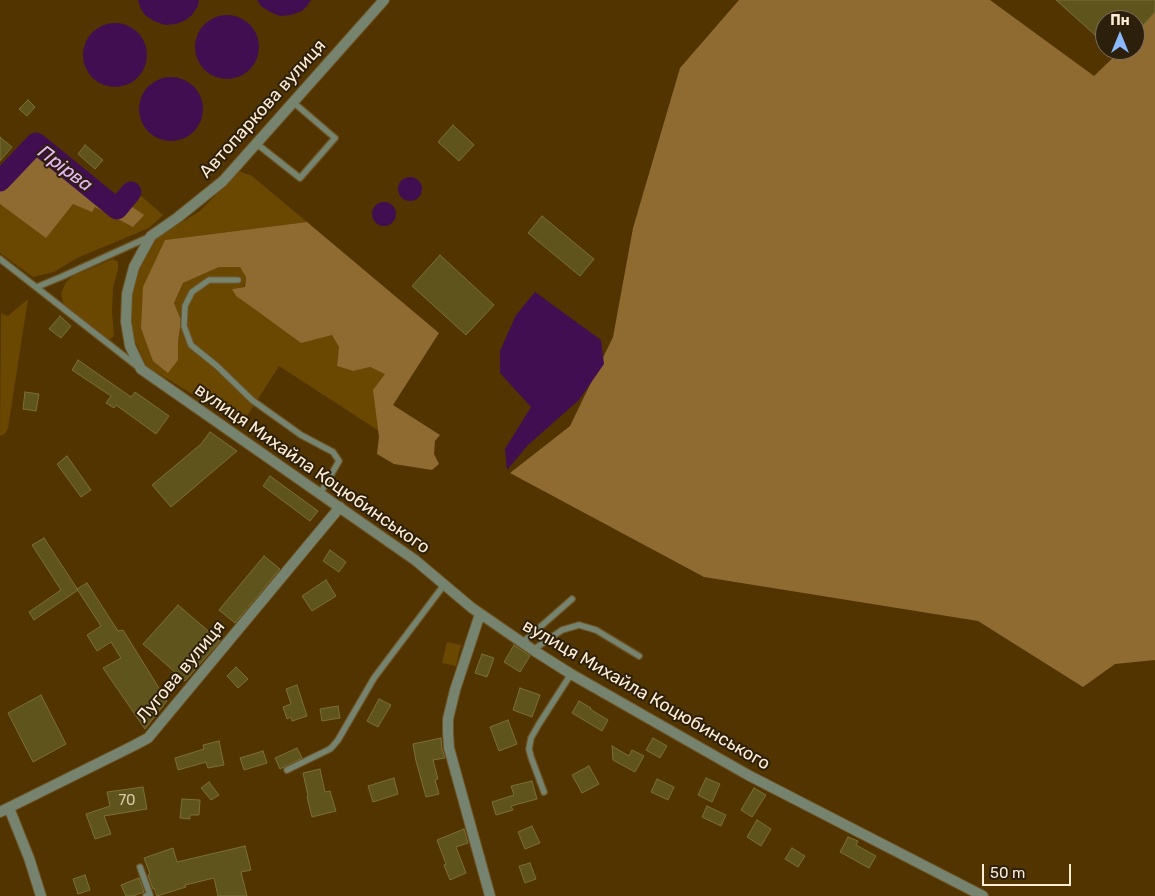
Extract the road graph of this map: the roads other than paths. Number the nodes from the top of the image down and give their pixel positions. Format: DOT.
graph roads {
  1 [pos="384,0"];
  2 [pos="293,102"];
  3 [pos="256,144"];
  4 [pos="151,236"];
  5 [pos="0,259"];
  6 [pos="238,280"];
  7 [pos="37,287"];
  8 [pos="141,369"];
  9 [pos="320,494"];
  10 [pos="340,508"];
  11 [pos="444,585"];
  12 [pos="572,599"];
  13 [pos="480,614"];
  14 [pos="522,643"];
  15 [pos="533,650"];
  16 [pos="639,656"];
  17 [pos="571,674"];
  18 [pos="287,770"];
  19 [pos="544,792"];
  20 [pos="4,810"];
  21 [pos="140,867"];
  22 [pos="41,896"];
  23 [pos="146,896"];
  24 [pos="490,896"];
  25 [pos="983,896"];
  1 -- 2 [label="street, Автопаркова вулиця"];
  2 -- 3 [label="street, Автопаркова вулиця"];
  2 -- 3 [label="lane"];
  3 -- 4 [label="street, Автопаркова вулиця"];
  4 -- 7 [label="lane"];
  4 -- 8 [label="street, Автопаркова вулиця"];
  5 -- 7 [label="lane"];
  6 -- 9 [label="lane"];
  7 -- 8 [label="lane"];
  8 -- 9 [label="street, вулиця Михайла Коцюбинського"];
  9 -- 10 [label="street, вулиця Михайла Коцюбинського"];
  10 -- 11 [label="street, вулиця Михайла Коцюбинського"];
  10 -- 20 [label="street, Лугова вулиця"];
  11 -- 13 [label="street, вулиця Михайла Коцюбинського"];
  11 -- 18 [label="lane"];
  12 -- 14 [label="lane"];
  13 -- 14 [label="street, вулиця Михайла Коцюбинського"];
  13 -- 24 [label="street"];
  14 -- 15 [label="street, вулиця Михайла Коцюбинського"];
  15 -- 16 [label="lane"];
  15 -- 17 [label="street, вулиця Михайла Коцюбинського"];
  17 -- 19 [label="lane"];
  17 -- 25 [label="street, вулиця Михайла Коцюбинського"];
  20 -- 22 [label="street, Лугова вулиця"];
  21 -- 23 [label="lane"];
}
